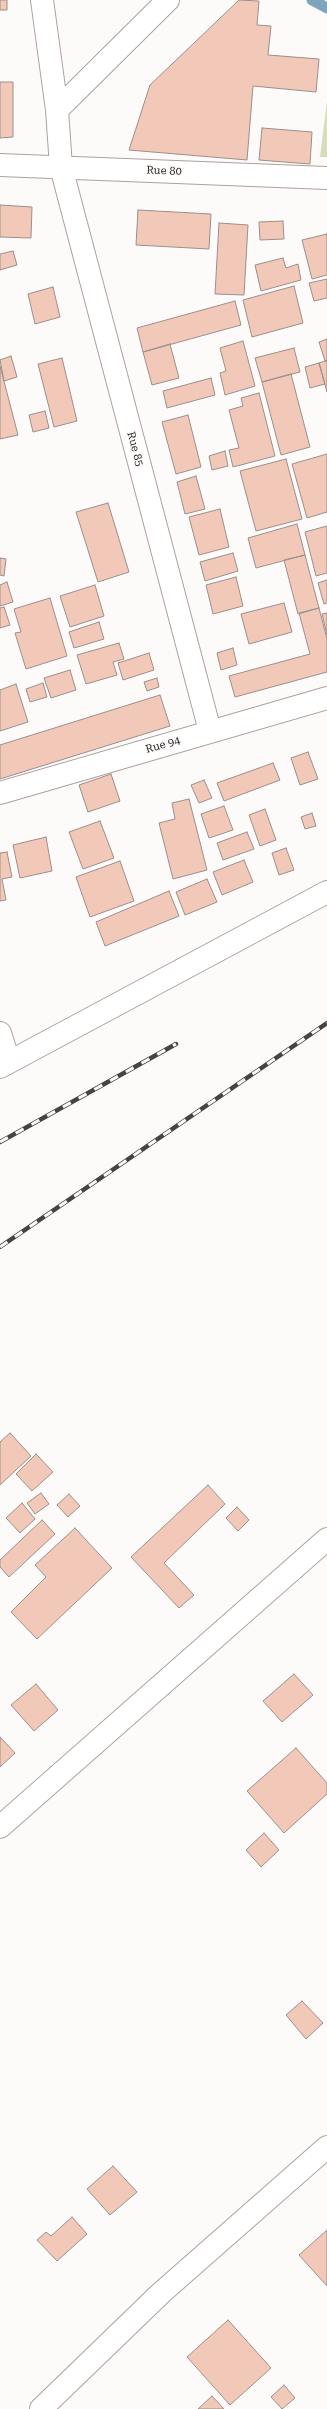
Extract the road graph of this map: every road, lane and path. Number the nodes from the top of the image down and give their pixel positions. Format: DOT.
graph roads {
  1 [pos="42,0"];
  2 [pos="168,0"];
  3 [pos="57,110"];
  4 [pos="0,165"];
  5 [pos="61,167"];
  6 [pos="327,178"];
  7 [pos="327,698"];
  8 [pos="210,731"];
  9 [pos="0,793"];
  10 [pos="327,892"];
  11 [pos="0,1033"];
  12 [pos="5,1064"];
  13 [pos="327,1539"];
  14 [pos="0,1827"];
  15 [pos="327,2147"];
  16 [pos="42,2409"];
  1 -- 3 [label="street, Rue 85"];
  2 -- 3 [label="street"];
  3 -- 5 [label="street, Rue 85"];
  4 -- 5 [label="street, Rue 80"];
  5 -- 6 [label="street, Rue 80"];
  5 -- 8 [label="street, Rue 85"];
  7 -- 8 [label="street, Rue 94"];
  8 -- 9 [label="street, Rue 94"];
  10 -- 12 [label="street"];
  11 -- 12 [label="street"];
  13 -- 14 [label="street"];
  15 -- 16 [label="street"];
}
